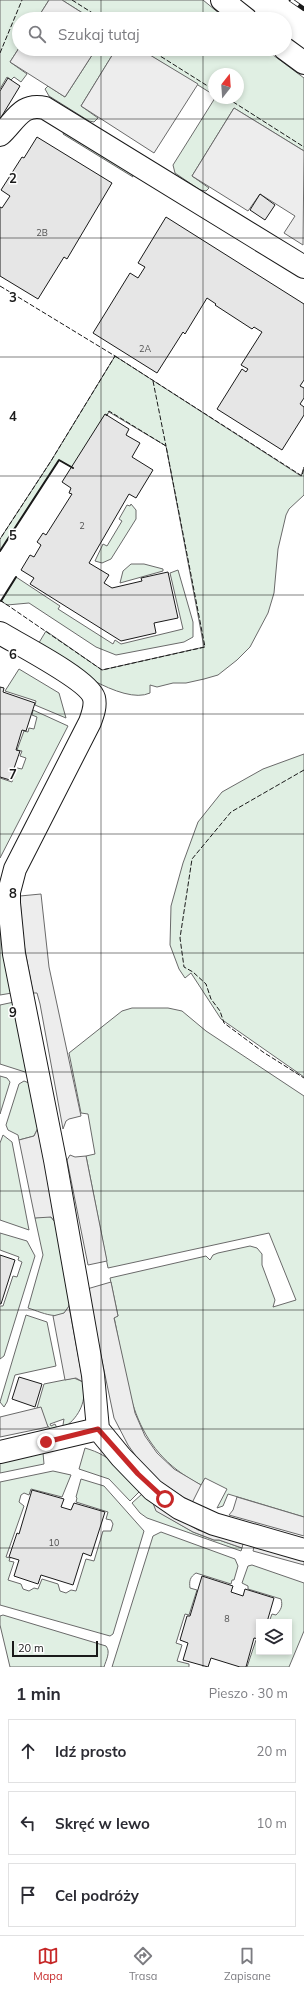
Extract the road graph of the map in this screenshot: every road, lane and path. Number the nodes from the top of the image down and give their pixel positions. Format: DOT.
graph roads {
  1 [pos="222,0"];
  2 [pos="237,12"];
  3 [pos="292,54"];
  4 [pos="304,63"];
  5 [pos="0,135"];
  6 [pos="304,267"];
  7 [pos="0,633"];
  8 [pos="98,1429"];
  9 [pos="0,1452"];
  10 [pos="304,1550"];
  1 -- 2 [label="street"];
  3 -- 4 [label="street"];
  5 -- 6 [label="street"];
  7 -- 8 [label="street"];
  8 -- 9 [label="street"];
  8 -- 10 [label="street"];
}
